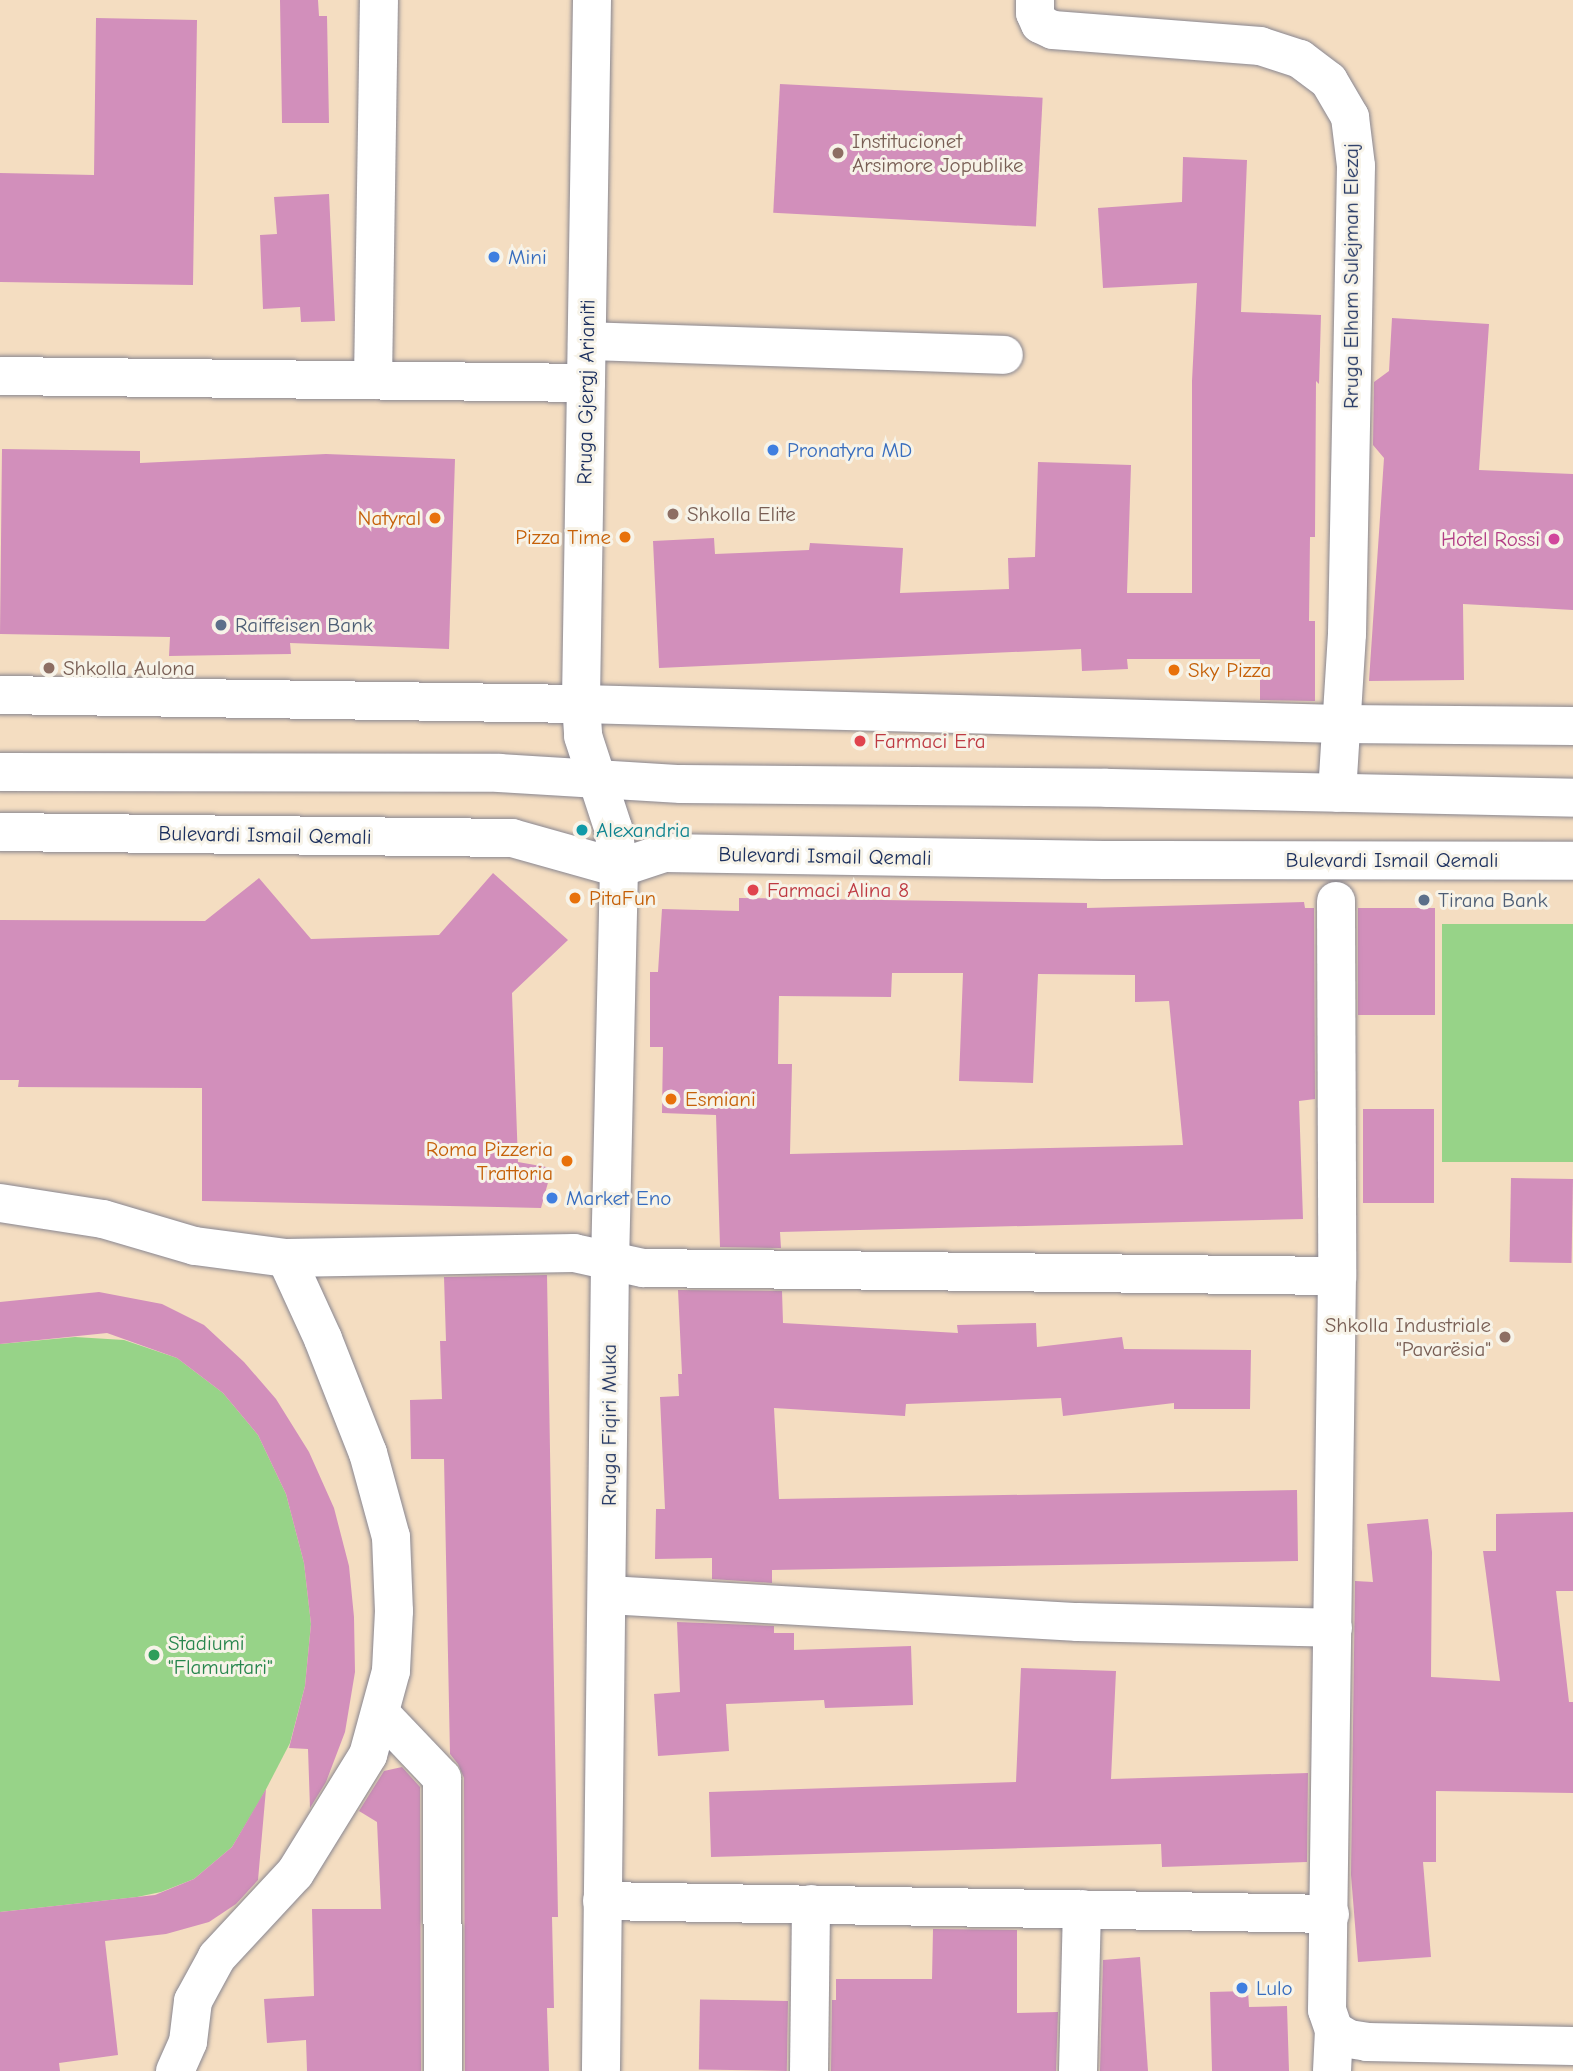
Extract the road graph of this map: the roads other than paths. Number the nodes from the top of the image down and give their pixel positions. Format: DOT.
graph roads {
  1 [pos="379,0"];
  2 [pos="592,0"];
  3 [pos="1035,0"];
  4 [pos="587,341"];
  5 [pos="1004,355"];
  6 [pos="0,376"];
  7 [pos="373,380"];
  8 [pos="586,383"];
  9 [pos="0,695"];
  10 [pos="581,704"];
  11 [pos="1341,724"];
  12 [pos="1573,726"];
  13 [pos="0,772"];
  14 [pos="598,781"];
  15 [pos="1337,793"];
  16 [pos="1573,798"];
  17 [pos="0,832"];
  18 [pos="1573,861"];
  19 [pos="619,868"];
  20 [pos="1336,901"];
  21 [pos="0,1203"];
  22 [pos="286,1258"];
  23 [pos="610,1261"];
  24 [pos="1337,1276"];
  25 [pos="608,1595"];
  26 [pos="1333,1628"];
  27 [pos="382,1714"];
  28 [pos="602,1901"];
  29 [pos="811,1905"];
  30 [pos="1082,1909"];
  31 [pos="1331,1914"];
  32 [pos="1334,2030"];
  33 [pos="1573,2046"];
  34 [pos="175,2071"];
  35 [pos="443,2071"];
  36 [pos="601,2071"];
  37 [pos="809,2071"];
  38 [pos="1078,2071"];
  39 [pos="1332,2071"];
  1 -- 7 [label="street"];
  2 -- 4 [label="street, Rruga Gjergj Arianiti"];
  3 -- 11 [label="street, Rruga Elham Sulejman Elezaj"];
  4 -- 5 [label="street"];
  4 -- 8 [label="street, Rruga Gjergj Arianiti"];
  6 -- 7 [label="street"];
  7 -- 8 [label="street"];
  8 -- 10 [label="street, Rruga Gjergj Arianiti"];
  9 -- 10 [label="street"];
  10 -- 11 [label="street"];
  10 -- 14 [label="street, Rruga Gjergj Arianiti"];
  11 -- 12 [label="street"];
  11 -- 15 [label="street"];
  13 -- 14 [label="street"];
  14 -- 15 [label="street"];
  14 -- 19 [label="street, Rruga Fiqiri Muka"];
  15 -- 16 [label="street"];
  17 -- 19 [label="street, Bulevardi Ismail Qemali"];
  18 -- 19 [label="street, Bulevardi Ismail Qemali"];
  19 -- 23 [label="street, Rruga Fiqiri Muka"];
  20 -- 24 [label="street"];
  21 -- 22 [label="street"];
  22 -- 23 [label="street"];
  22 -- 27 [label="street"];
  23 -- 24 [label="street"];
  23 -- 25 [label="street, Rruga Fiqiri Muka"];
  24 -- 26 [label="street"];
  25 -- 26 [label="street"];
  25 -- 28 [label="street, Rruga Fiqiri Muka"];
  26 -- 31 [label="street"];
  27 -- 34 [label="street"];
  27 -- 35 [label="street"];
  28 -- 29 [label="street"];
  28 -- 36 [label="street, Rruga Fiqiri Muka"];
  29 -- 30 [label="street"];
  29 -- 37 [label="street"];
  30 -- 31 [label="street"];
  30 -- 38 [label="street"];
  31 -- 32 [label="street"];
  32 -- 33 [label="street"];
  32 -- 39 [label="street"];
}
